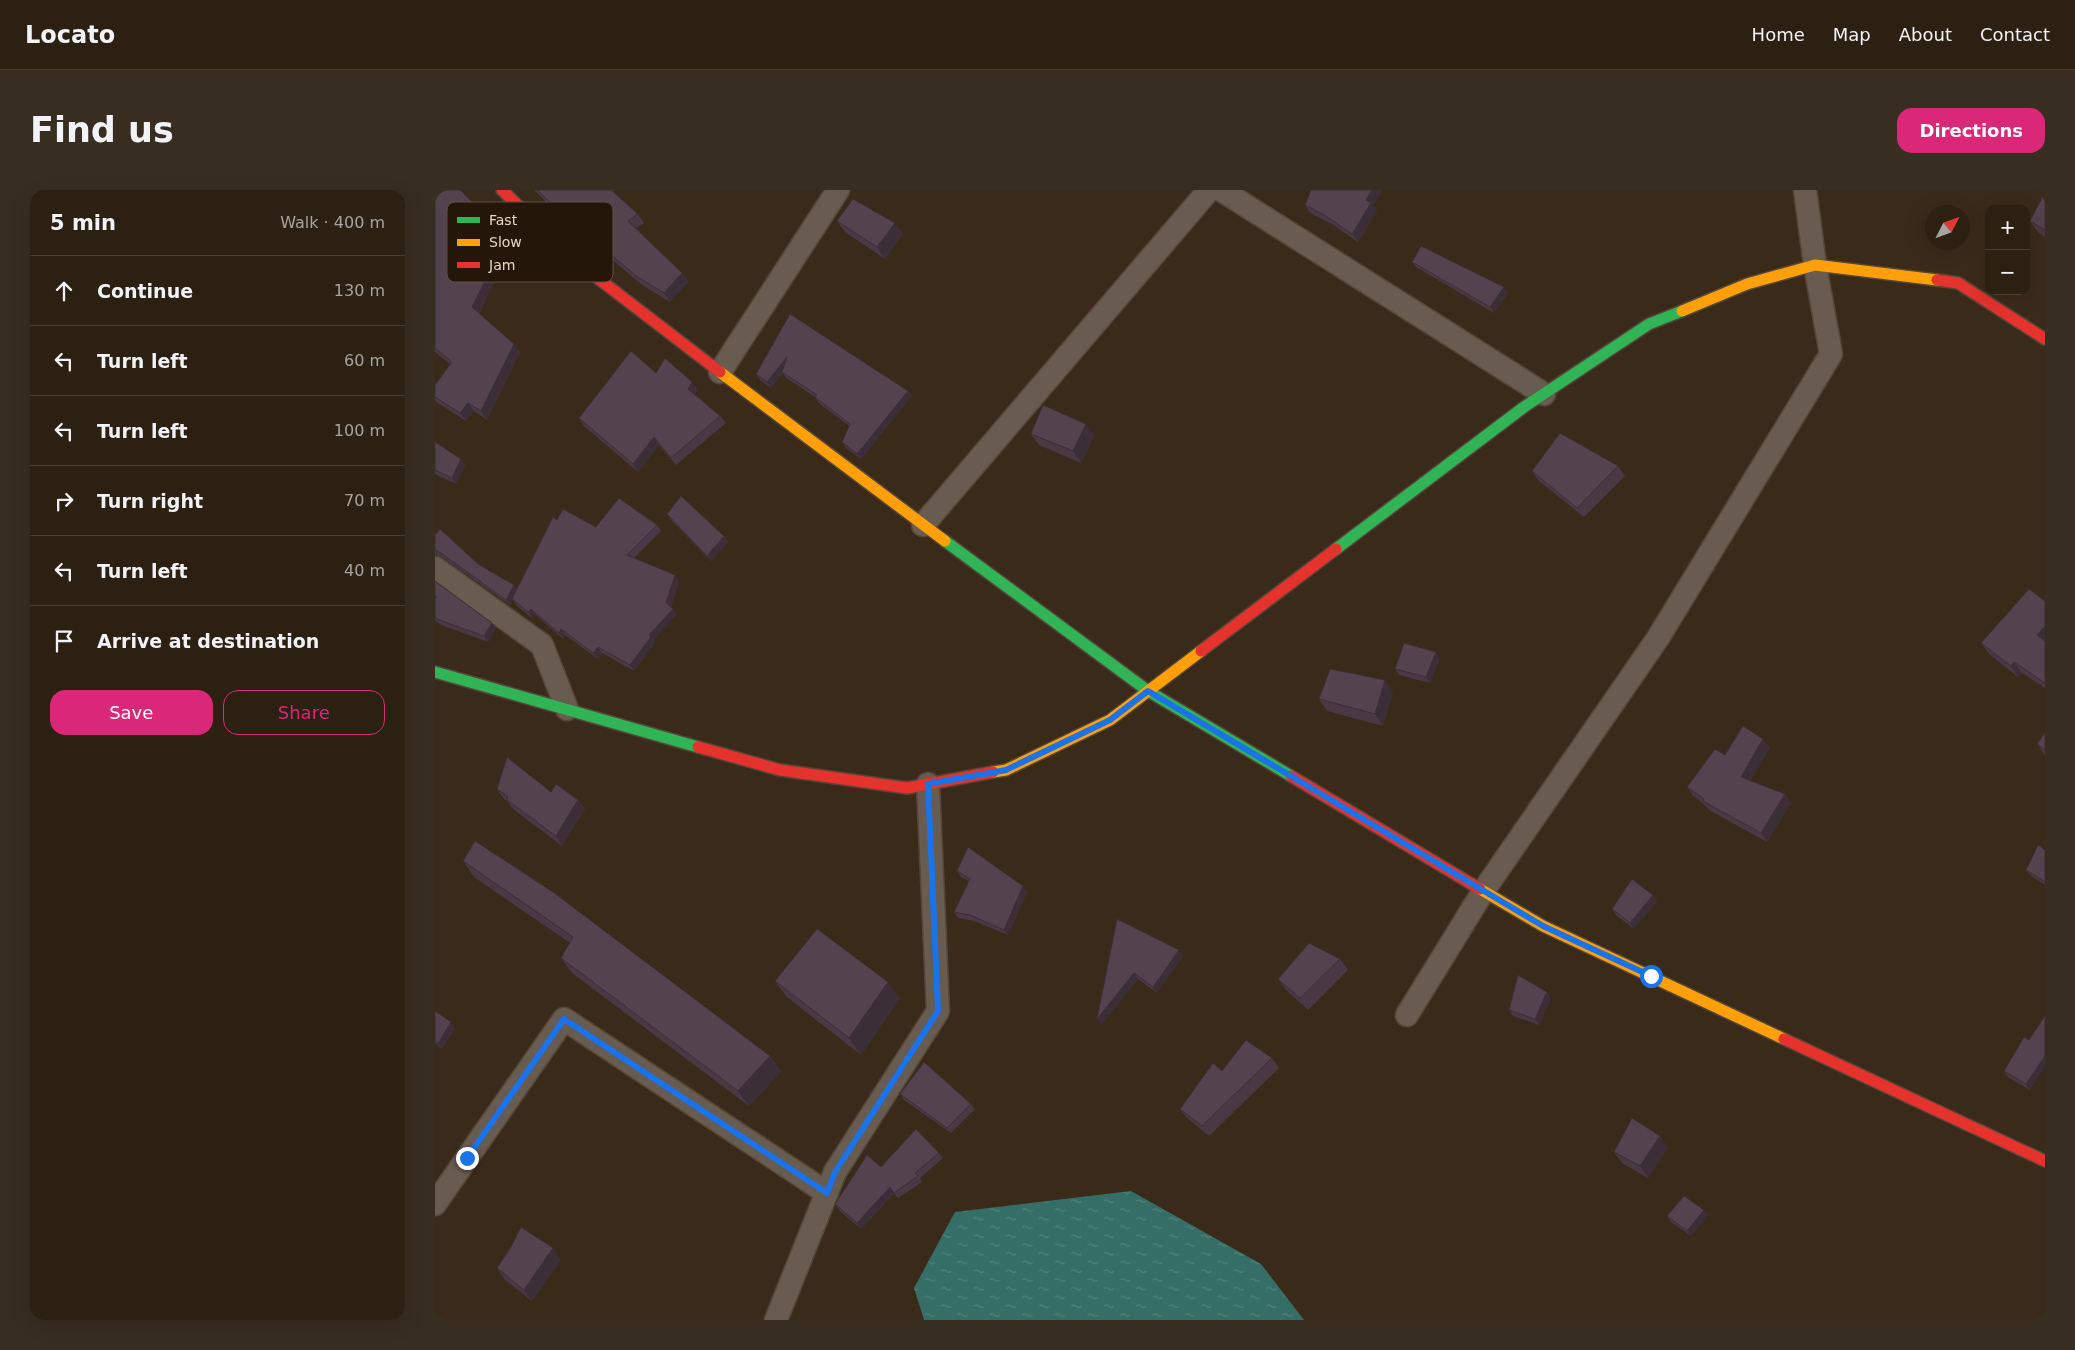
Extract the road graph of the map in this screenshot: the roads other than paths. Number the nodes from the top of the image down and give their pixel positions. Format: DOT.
graph roads {
  1 [pos="503,190"];
  2 [pos="838,190"];
  3 [pos="1209,190"];
  4 [pos="1221,190"];
  5 [pos="1805,190"];
  6 [pos="515,202"];
  7 [pos="1815,265"];
  8 [pos="603,282"];
  9 [pos="2045,339"];
  10 [pos="720,372"];
  11 [pos="1544,394"];
  12 [pos="923,525"];
  13 [pos="435,568"];
  14 [pos="435,672"];
  15 [pos="1148,691"];
  16 [pos="567,709"];
  17 [pos="928,784"];
  18 [pos="1484,890"];
  19 [pos="1407,1015"];
  20 [pos="2045,1161"];
  21 [pos="827,1193"];
  22 [pos="435,1204"];
  23 [pos="776,1320"];
  1 -- 6 [label="street"];
  2 -- 10 [label="street"];
  3 -- 12 [label="street"];
  4 -- 11 [label="street"];
  5 -- 7 [label="street"];
  7 -- 9 [label="street"];
  7 -- 11 [label="street"];
  7 -- 18 [label="street"];
  8 -- 10 [label="street"];
  10 -- 12 [label="street"];
  11 -- 15 [label="street"];
  12 -- 15 [label="street"];
  13 -- 16 [label="street"];
  14 -- 16 [label="street"];
  15 -- 17 [label="street"];
  15 -- 18 [label="street"];
  16 -- 17 [label="street"];
  17 -- 21 [label="street"];
  18 -- 19 [label="street"];
  18 -- 20 [label="street"];
  21 -- 22 [label="street"];
  21 -- 23 [label="street"];
}
